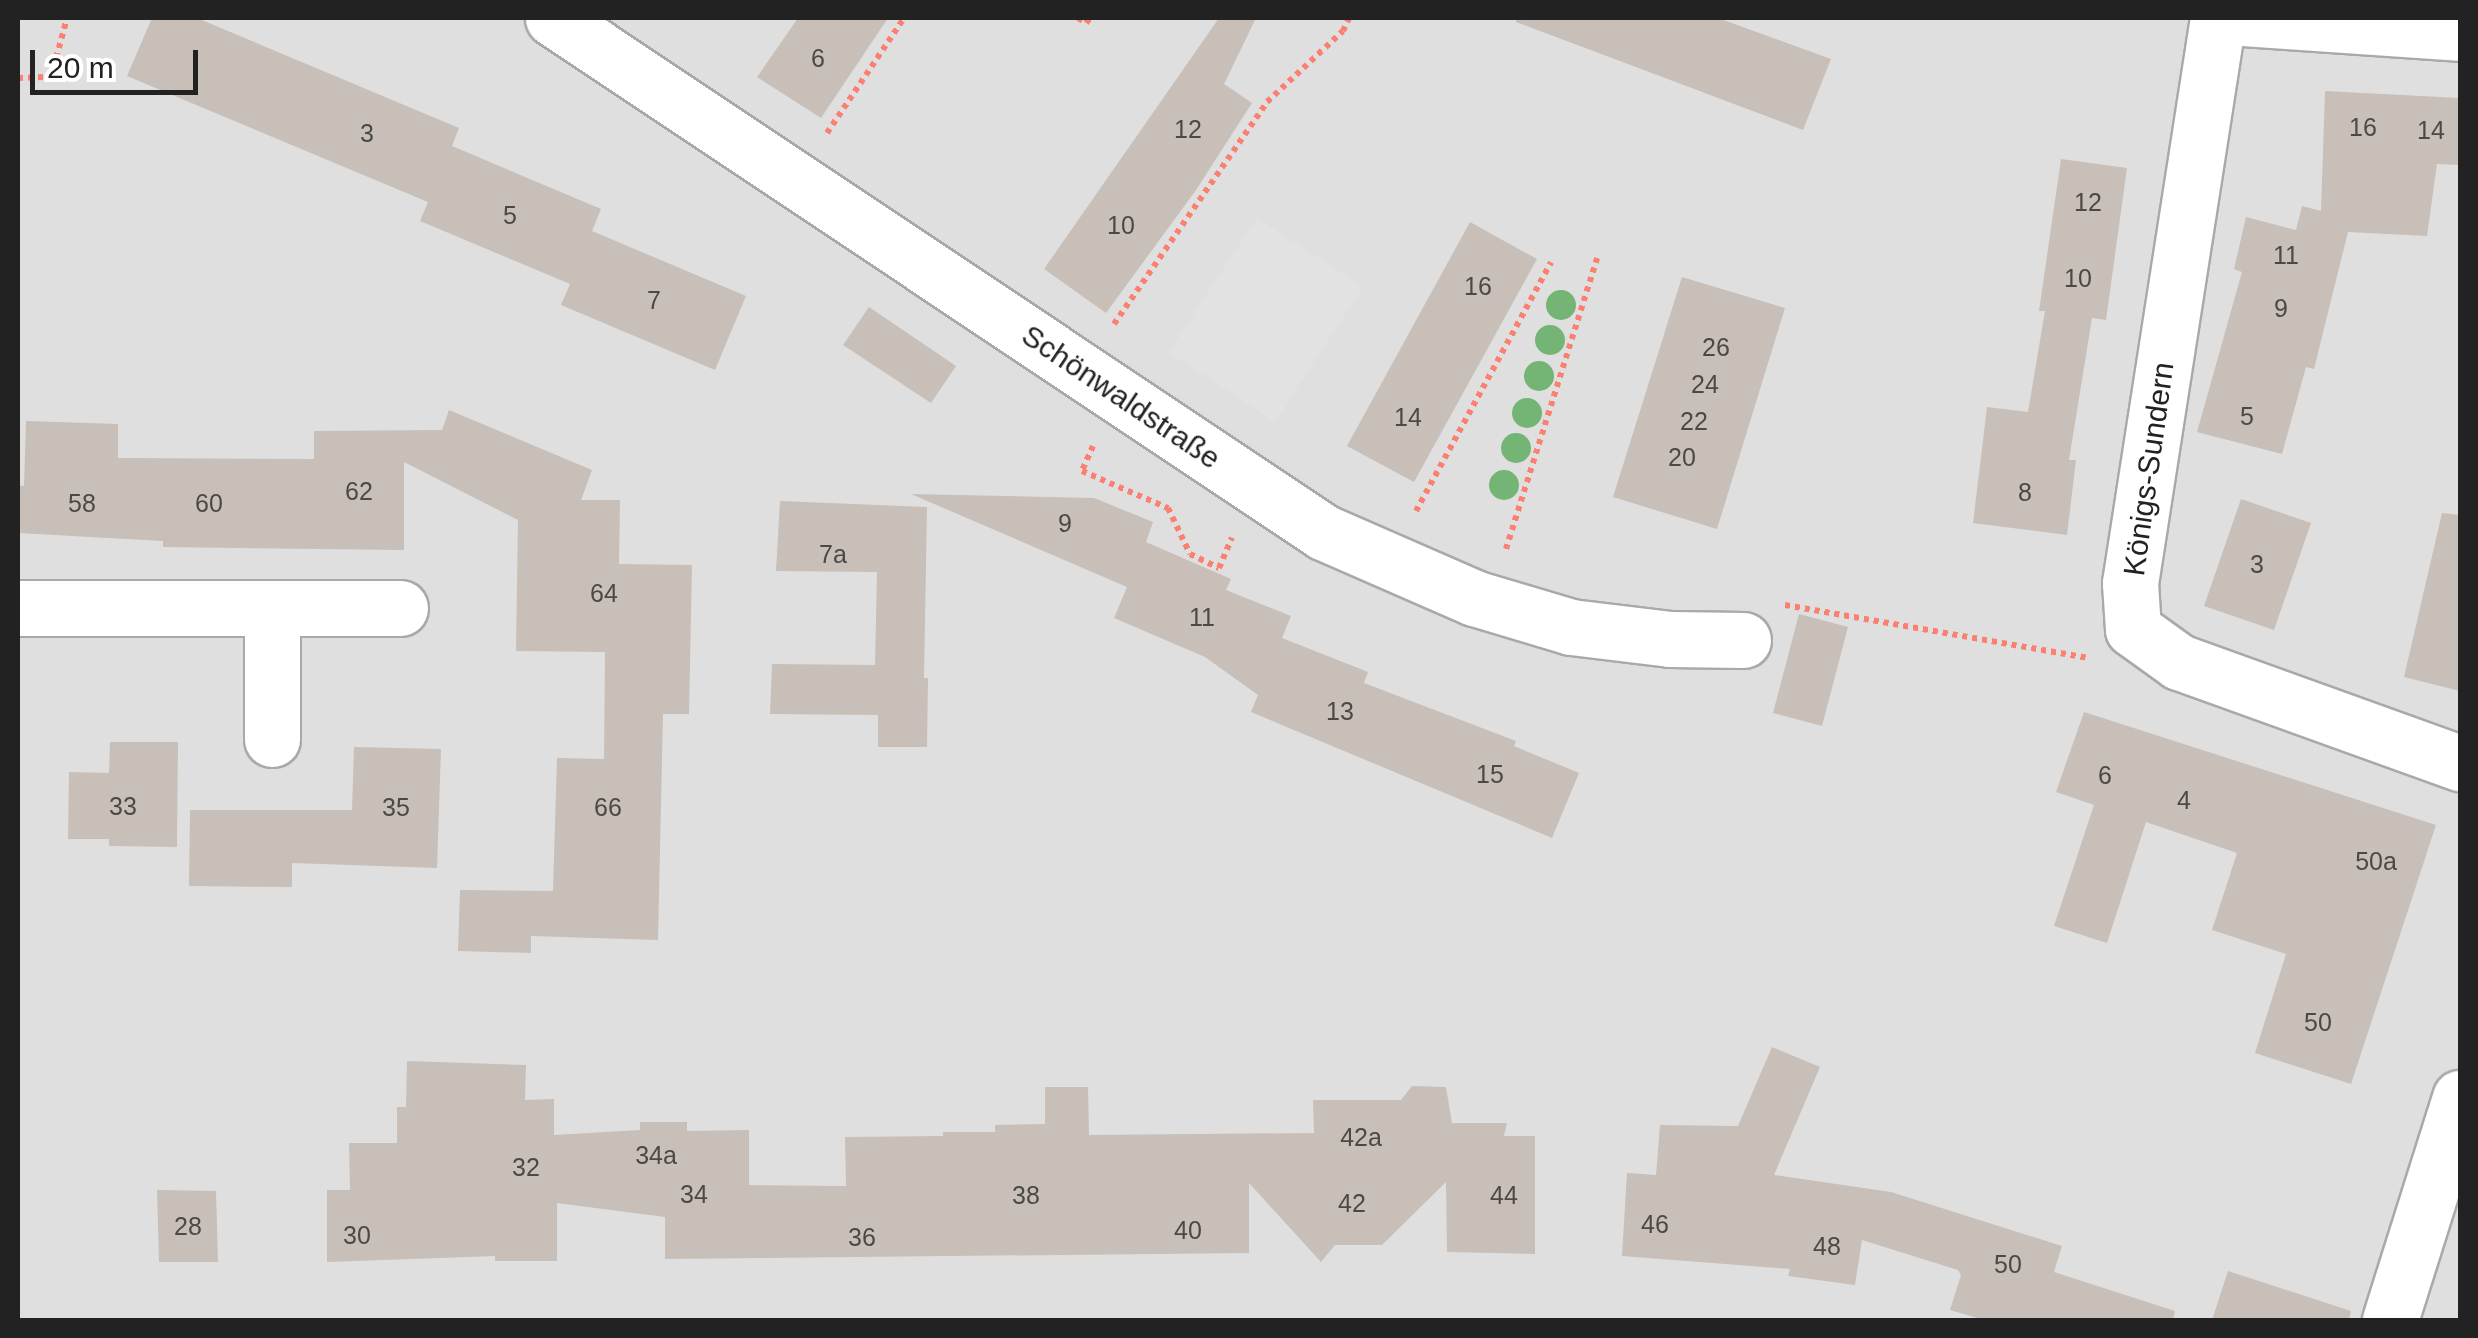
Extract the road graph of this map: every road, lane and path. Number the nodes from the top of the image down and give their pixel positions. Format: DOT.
graph roads {
  1 [pos="67,18"];
  2 [pos="553,18"];
  3 [pos="904,18"];
  4 [pos="1078,18"];
  5 [pos="1090,18"];
  6 [pos="1349,18"];
  7 [pos="2218,18"];
  8 [pos="2241,18"];
  9 [pos="2460,33"];
  10 [pos="18,78"];
  11 [pos="820,143"];
  12 [pos="1598,258"];
  13 [pos="1550,262"];
  14 [pos="1104,338"];
  15 [pos="1408,526"];
  16 [pos="1504,555"];
  17 [pos="18,608"];
  18 [pos="400,608"];
  19 [pos="272,610"];
  20 [pos="1732,640"];
  21 [pos="2179,662"];
  22 [pos="272,739"];
  23 [pos="2460,763"];
  24 [pos="2460,1098"];
  25 [pos="2390,1320"];
  1 -- 10 [label="path"];
  2 -- 20 [label="street, Schönwaldstraße"];
  3 -- 11 [label="path"];
  4 -- 5 [label="path"];
  6 -- 14 [label="path"];
  7 -- 21 [label="street, Königs-Sundern"];
  8 -- 9 [label="street"];
  12 -- 16 [label="path"];
  13 -- 15 [label="path"];
  17 -- 19 [label="street"];
  18 -- 19 [label="street"];
  19 -- 22 [label="street"];
  20 -- 21 [label="path"];
  21 -- 23 [label="street, Königs-Sundern"];
  24 -- 25 [label="street"];
}
